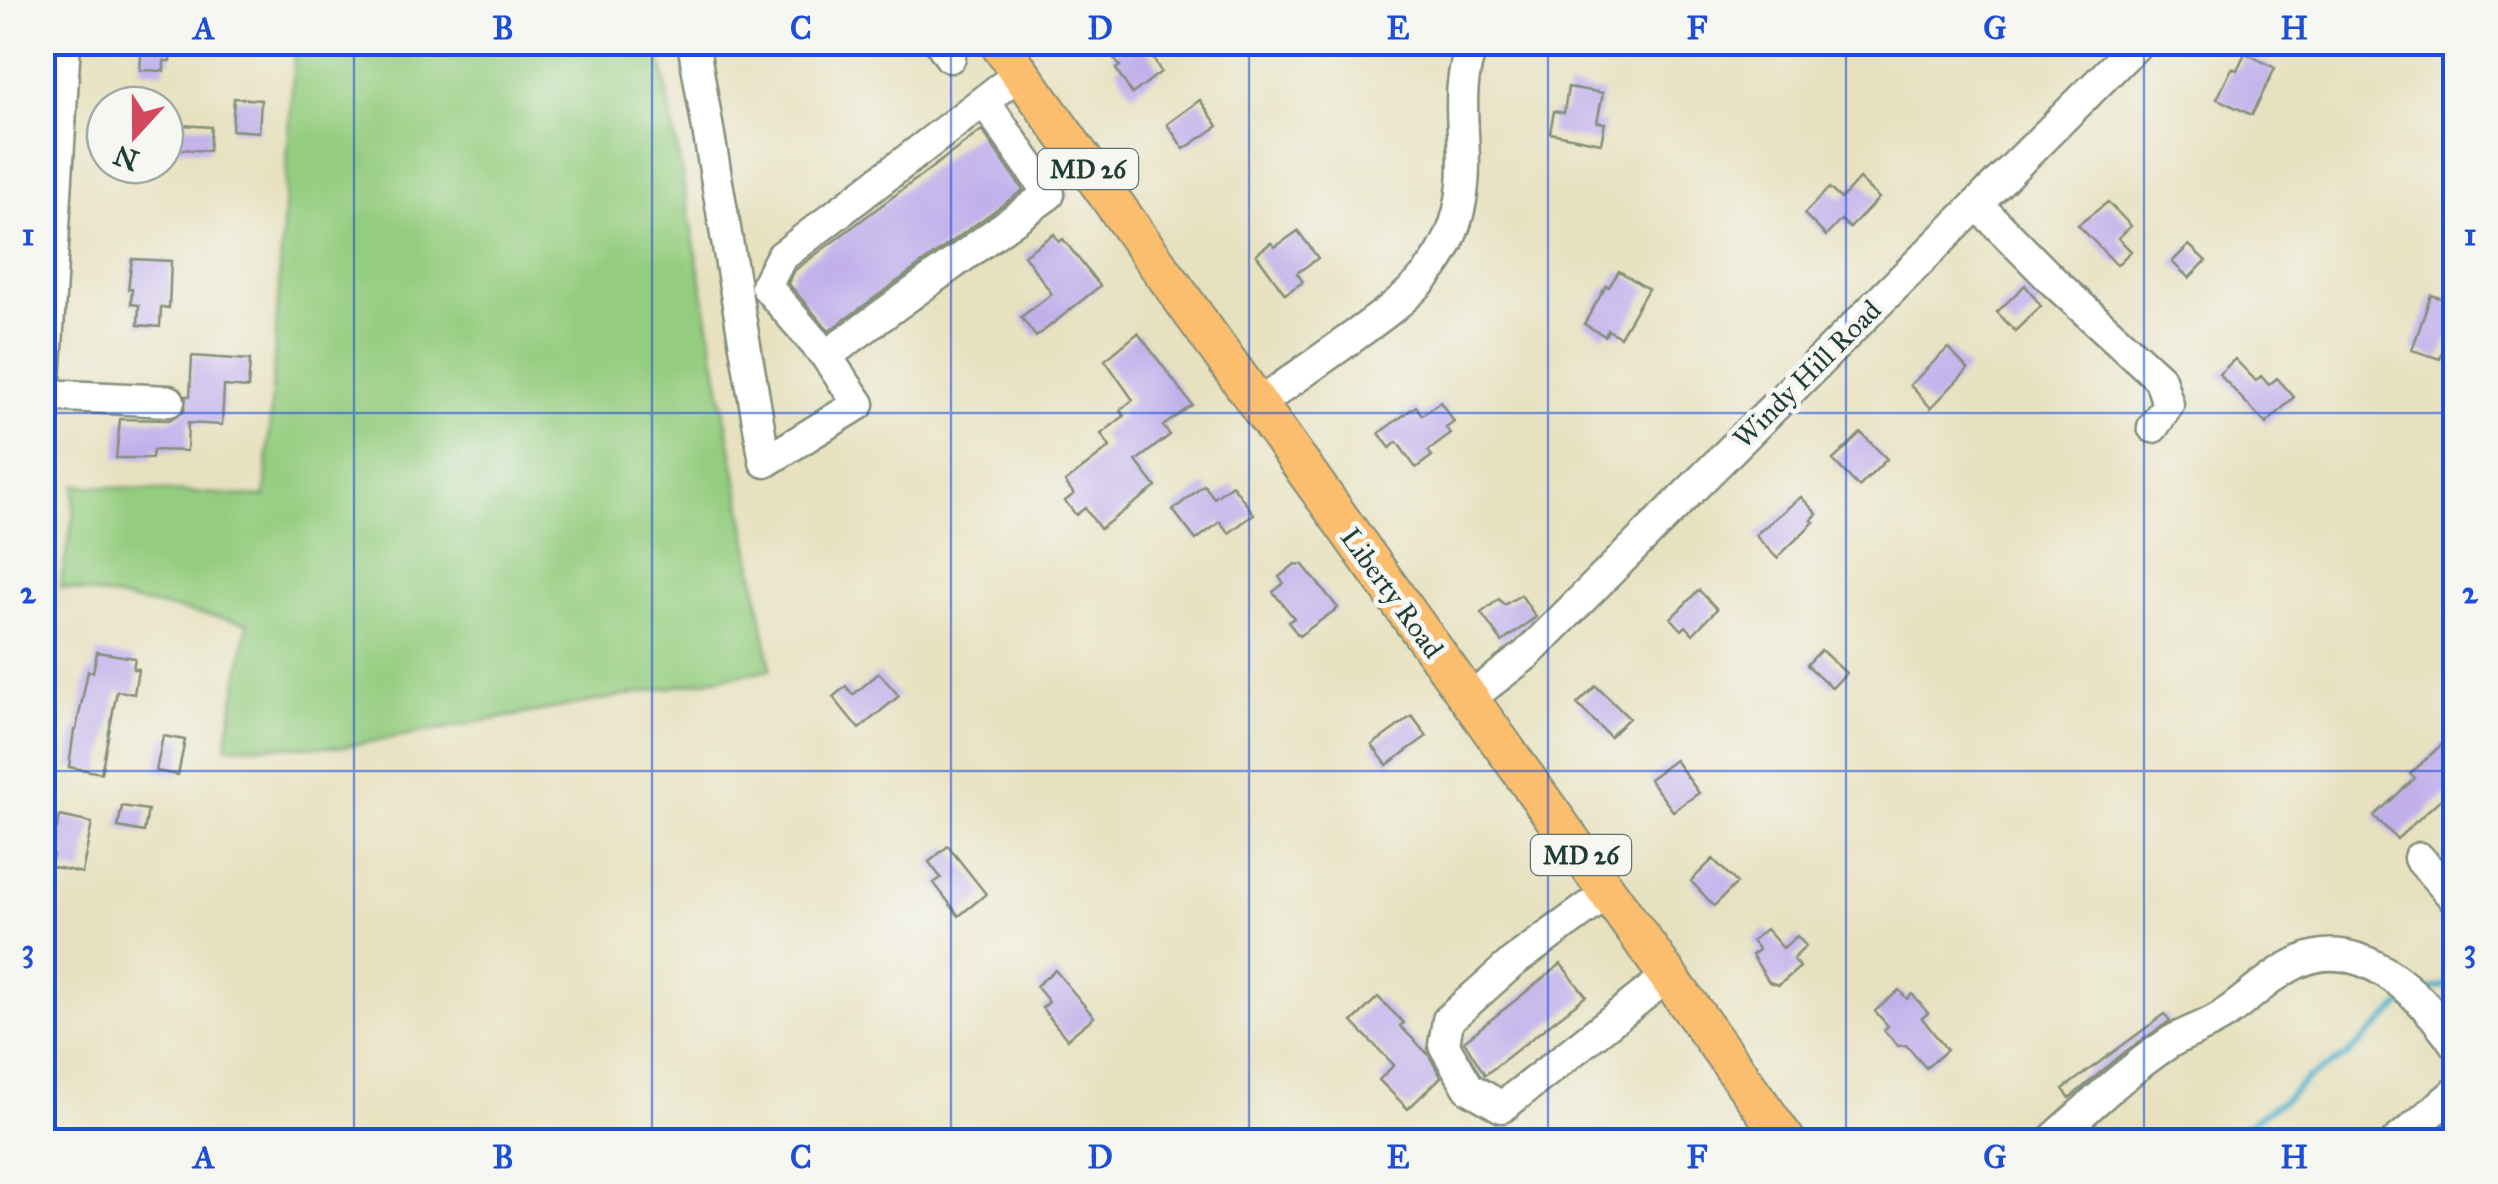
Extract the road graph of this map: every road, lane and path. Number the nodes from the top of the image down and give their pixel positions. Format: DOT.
graph roads {
  1 [pos="65,42"];
  2 [pos="1474,42"];
  3 [pos="2140,42"];
  4 [pos="693,43"];
  5 [pos="1009,58"];
  6 [pos="52,90"];
  7 [pos="984,100"];
  8 [pos="1978,204"];
  9 [pos="751,288"];
  10 [pos="826,356"];
  11 [pos="45,395"];
  12 [pos="170,401"];
  13 [pos="1258,406"];
  14 [pos="2153,427"];
  15 [pos="42,431"];
  16 [pos="1469,699"];
  17 [pos="2419,858"];
  18 [pos="1608,893"];
  19 [pos="2456,900"];
  20 [pos="1668,976"];
  21 [pos="2456,1045"];
  22 [pos="2456,1092"];
  23 [pos="1787,1142"];
  24 [pos="2050,1142"];
  25 [pos="2396,1142"];
  1 -- 6 [label="street"];
  2 -- 13 [label="street"];
  3 -- 8 [label="street, Windy Hill Road"];
  4 -- 9 [label="street"];
  5 -- 7 [label="street"];
  5 -- 13 [label="main road, Liberty Road / MD 26"];
  6 -- 11 [label="street"];
  7 -- 9 [label="street"];
  7 -- 10 [label="street"];
  8 -- 14 [label="street"];
  8 -- 16 [label="street, Windy Hill Road"];
  9 -- 10 [label="street"];
  9 -- 10 [label="street"];
  11 -- 12 [label="street"];
  11 -- 15 [label="street"];
  13 -- 16 [label="main road, Liberty Road / MD 26"];
  16 -- 18 [label="main road, Liberty Road / MD 26"];
  17 -- 19 [label="street"];
  18 -- 20 [label="main road, Liberty Road / MD 26"];
  18 -- 20 [label="street"];
  20 -- 23 [label="main road, Liberty Road / MD 26"];
  21 -- 24 [label="street"];
  22 -- 25 [label="street"];
}
